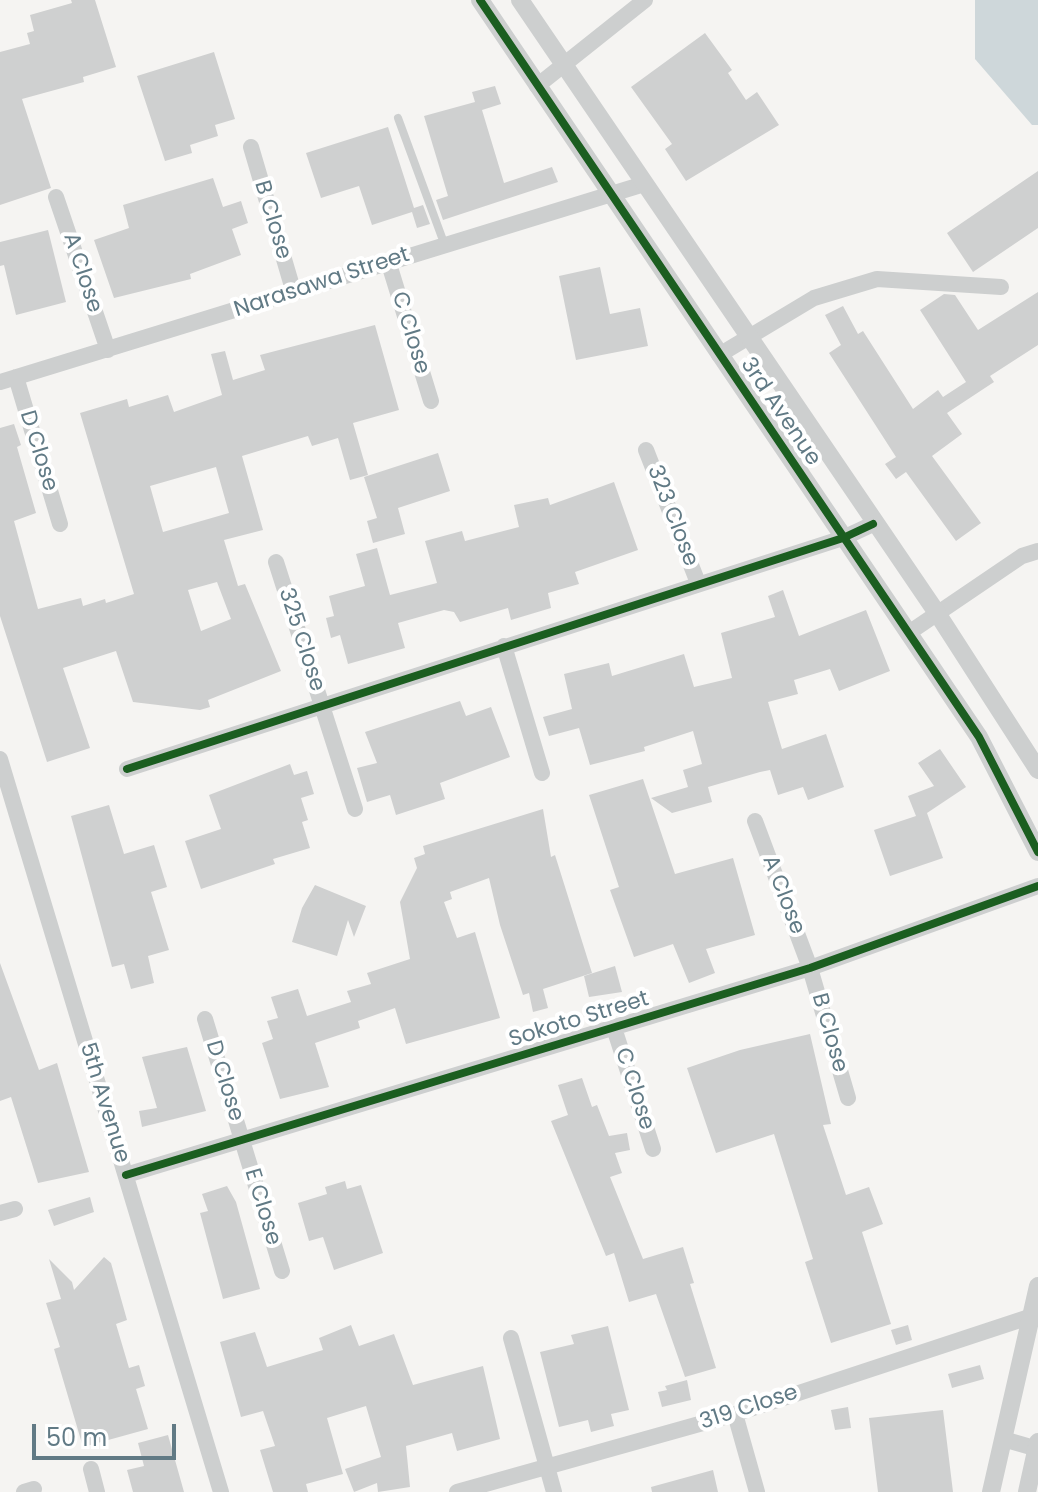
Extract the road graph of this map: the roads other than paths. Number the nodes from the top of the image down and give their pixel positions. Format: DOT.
graph roads {
  1 [pos="480,0"];
  2 [pos="520,0"];
  3 [pos="645,0"];
  4 [pos="565,67"];
  5 [pos="537,86"];
  6 [pos="398,118"];
  7 [pos="251,147"];
  8 [pos="644,184"];
  9 [pos="610,194"];
  10 [pos="56,197"];
  11 [pos="444,243"];
  12 [pos="389,264"];
  13 [pos="1001,287"];
  14 [pos="294,293"];
  15 [pos="748,335"];
  16 [pos="108,350"];
  17 [pos="719,355"];
  18 [pos="8,380"];
  19 [pos="431,401"];
  20 [pos="646,450"];
  21 [pos="60,524"];
  22 [pos="873,524"];
  23 [pos="843,538"];
  24 [pos="1038,551"];
  25 [pos="276,562"];
  26 [pos="698,583"];
  27 [pos="937,613"];
  28 [pos="910,632"];
  29 [pos="504,646"];
  30 [pos="322,705"];
  31 [pos="0,759"];
  32 [pos="127,769"];
  33 [pos="1038,770"];
  34 [pos="542,773"];
  35 [pos="5,790"];
  36 [pos="355,809"];
  37 [pos="755,821"];
  38 [pos="1038,852"];
  39 [pos="1038,886"];
  40 [pos="810,968"];
  41 [pos="205,1019"];
  42 [pos="614,1028"];
  43 [pos="848,1098"];
  44 [pos="243,1142"];
  45 [pos="653,1149"];
  46 [pos="126,1175"];
  47 [pos="282,1271"];
  48 [pos="1038,1286"];
  49 [pos="1036,1314"];
  50 [pos="511,1338"];
  51 [pos="735,1414"];
  52 [pos="1003,1439"];
  53 [pos="1037,1447"];
  54 [pos="548,1466"];
  55 [pos="91,1469"];
  56 [pos="97,1492"];
  57 [pos="221,1492"];
  58 [pos="457,1492"];
  59 [pos="554,1492"];
  60 [pos="757,1492"];
  61 [pos="991,1492"];
  62 [pos="1027,1492"];
  1 -- 5 [label="street, 3rd Avenue"];
  2 -- 4 [label="street, 3rd Avenue"];
  3 -- 4 [label="street"];
  4 -- 5 [label="street"];
  4 -- 8 [label="street, 3rd Avenue"];
  5 -- 9 [label="street, 3rd Avenue"];
  6 -- 11 [label="lane"];
  7 -- 14 [label="street, B Close"];
  8 -- 9 [label="street, Narasawa Street"];
  8 -- 15 [label="street, 3rd Avenue"];
  9 -- 11 [label="street, Narasawa Street"];
  9 -- 17 [label="street, 3rd Avenue"];
  10 -- 16 [label="street, A Close"];
  11 -- 12 [label="street, Narasawa Street"];
  12 -- 14 [label="street, Narasawa Street"];
  12 -- 19 [label="street, C Close"];
  13 -- 15 [label="street"];
  14 -- 16 [label="street, Narasawa Street"];
  15 -- 17 [label="street"];
  15 -- 22 [label="street, 3rd Avenue"];
  16 -- 18 [label="street, Narasawa Street"];
  17 -- 23 [label="street, 3rd Avenue"];
  18 -- 21 [label="street, D Close"];
  20 -- 26 [label="street, 323 Close"];
  22 -- 23 [label="street"];
  22 -- 27 [label="street, 3rd Avenue"];
  23 -- 26 [label="street"];
  23 -- 28 [label="street, 3rd Avenue"];
  24 -- 27 [label="street"];
  25 -- 30 [label="street, 325 Close"];
  26 -- 29 [label="street"];
  27 -- 28 [label="street"];
  27 -- 33 [label="street, 3rd Avenue"];
  28 -- 38 [label="street, 3rd Avenue"];
  29 -- 30 [label="street"];
  29 -- 34 [label="street"];
  30 -- 32 [label="street"];
  30 -- 36 [label="street, 325 Close"];
  31 -- 35 [label="street, 5th Avenue"];
  35 -- 46 [label="street, 5th Avenue"];
  37 -- 40 [label="street, A Close"];
  39 -- 40 [label="street, Sokoto Street"];
  40 -- 42 [label="street, Sokoto Street"];
  40 -- 43 [label="street, B Close"];
  41 -- 44 [label="street, D Close"];
  42 -- 44 [label="street, Sokoto Street"];
  42 -- 45 [label="street, C Close"];
  44 -- 46 [label="street, Sokoto Street"];
  44 -- 47 [label="street, E Close"];
  46 -- 57 [label="street, 5th Avenue"];
  48 -- 49 [label="street"];
  49 -- 51 [label="street, 319 Close"];
  49 -- 52 [label="street"];
  50 -- 54 [label="street"];
  51 -- 54 [label="street, 319 Close"];
  51 -- 60 [label="street"];
  52 -- 53 [label="street"];
  52 -- 61 [label="street"];
  53 -- 62 [label="street"];
  54 -- 58 [label="street, 319 Close"];
  54 -- 59 [label="street"];
  55 -- 56 [label="street"];
}
